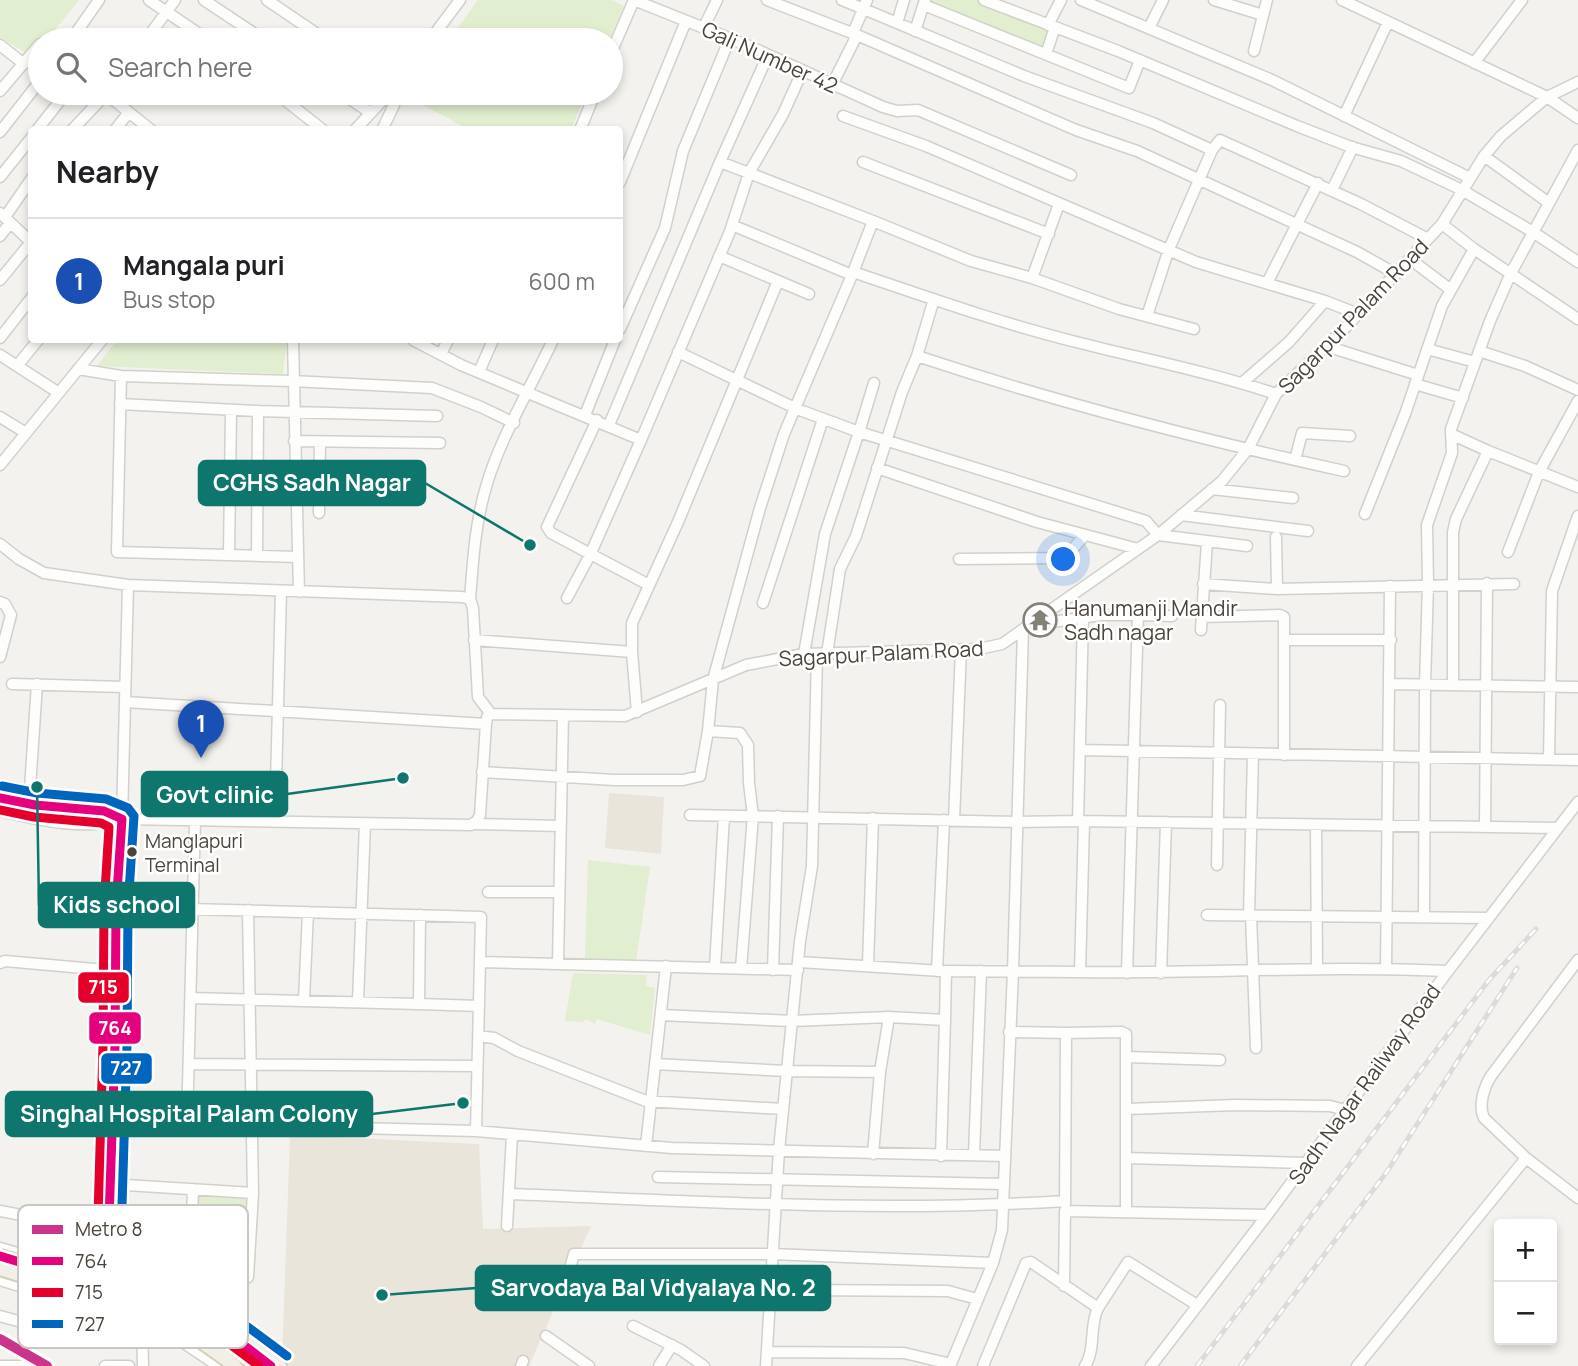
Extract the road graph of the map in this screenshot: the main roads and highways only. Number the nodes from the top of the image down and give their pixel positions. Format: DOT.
graph roads {
  1 [pos="0,1256"];
  2 [pos="18,1262"];
  3 [pos="0,1269"];
  4 [pos="18,1275"];
  5 [pos="248,1343"];
  6 [pos="210,1348"];
  7 [pos="230,1348"];
  8 [pos="235,1366"];
  9 [pos="257,1366"];
  10 [pos="279,1366"];
  1 -- 2 [label="main road, bridge"];
  3 -- 4 [label="main road, bridge"];
  5 -- 10 [label="main road"];
  6 -- 8 [label="main road, bridge"];
  7 -- 9 [label="main road, bridge"];
}
